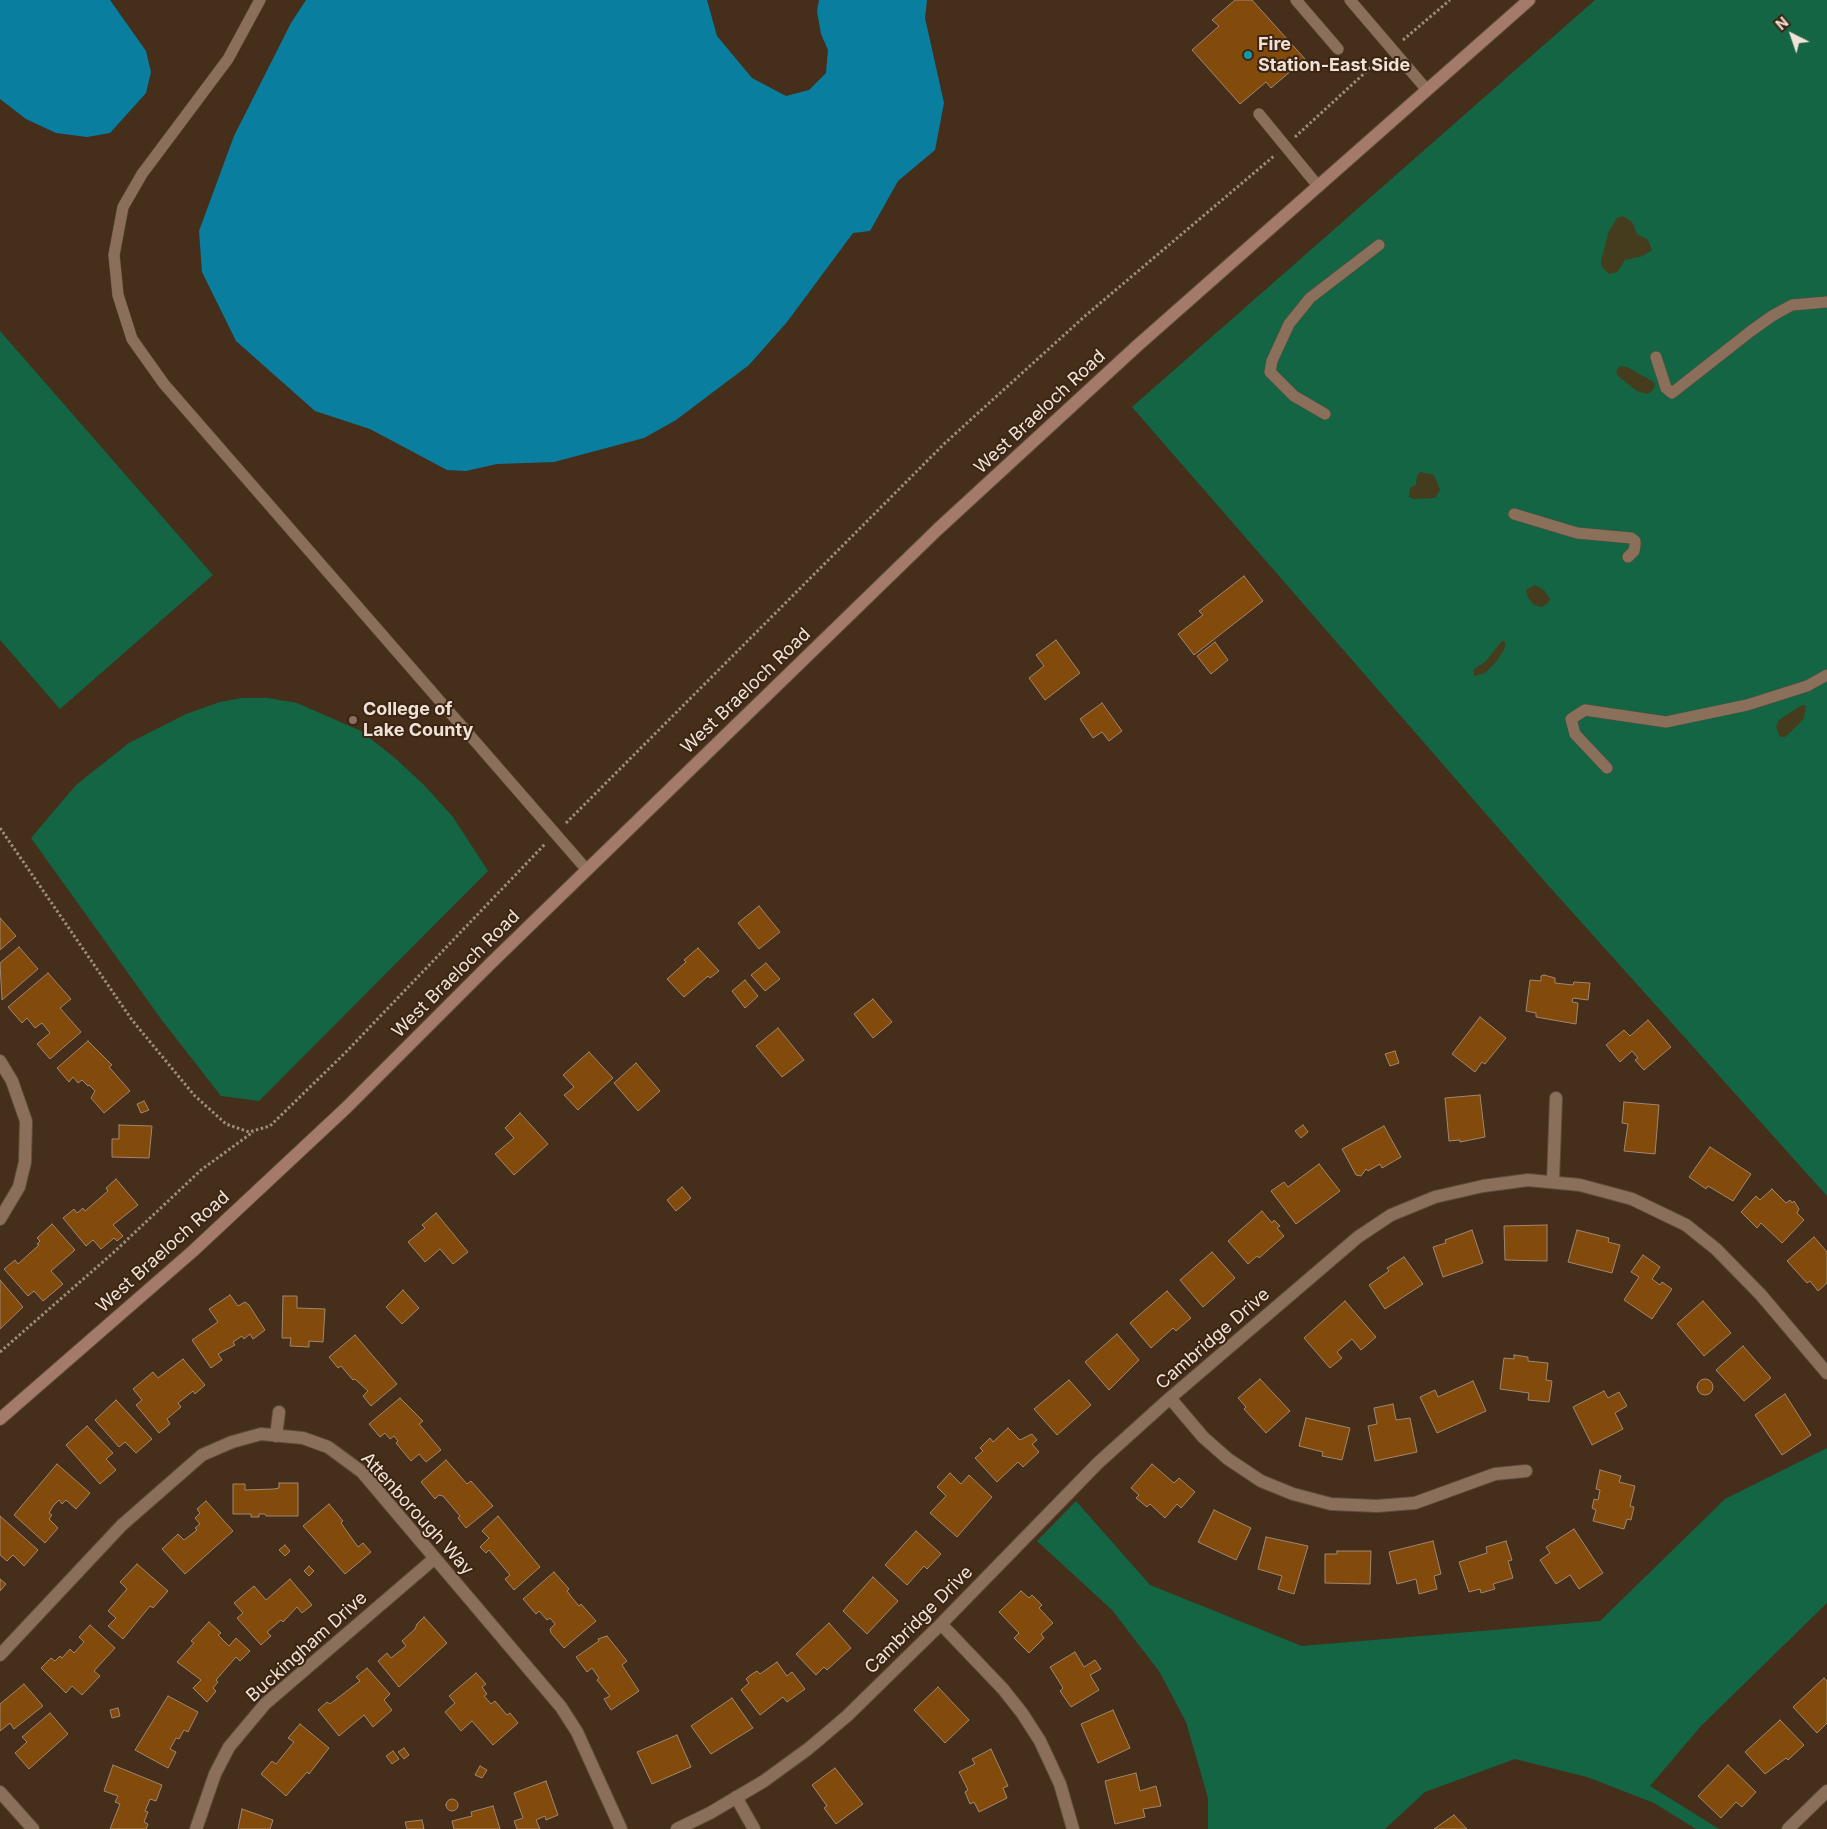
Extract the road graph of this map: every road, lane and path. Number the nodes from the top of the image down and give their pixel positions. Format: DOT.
graph roads {
  1 [pos="260,0"];
  2 [pos="1296,0"];
  3 [pos="1350,0"];
  4 [pos="1450,0"];
  5 [pos="1528,0"];
  6 [pos="1338,49"];
  7 [pos="1391,49"];
  8 [pos="1427,90"];
  9 [pos="1259,114"];
  10 [pos="1285,146"];
  11 [pos="1318,186"];
  12 [pos="1379,245"];
  13 [pos="1827,302"];
  14 [pos="1656,357"];
  15 [pos="1325,414"];
  16 [pos="1514,514"];
  17 [pos="1628,557"];
  18 [pos="1827,675"];
  19 [pos="1607,768"];
  20 [pos="0,828"];
  21 [pos="556,833"];
  22 [pos="588,870"];
  23 [pos="0,1061"];
  24 [pos="1556,1098"];
  25 [pos="255,1130"];
  26 [pos="1553,1182"];
  27 [pos="0,1219"];
  28 [pos="0,1352"];
  29 [pos="1827,1373"];
  30 [pos="1170,1398"];
  31 [pos="279,1412"];
  32 [pos="0,1419"];
  33 [pos="276,1436"];
  34 [pos="1526,1471"];
  35 [pos="435,1558"];
  36 [pos="941,1624"];
  37 [pos="0,1655"];
  38 [pos="1827,1791"];
  39 [pos="0,1792"];
  40 [pos="736,1797"];
  41 [pos="33,1829"];
  42 [pos="196,1829"];
  43 [pos="621,1829"];
  44 [pos="676,1829"];
  45 [pos="754,1829"];
  46 [pos="1073,1829"];
  47 [pos="1788,1829"];
  1 -- 21 [label="lane"];
  2 -- 6 [label="lane"];
  3 -- 7 [label="lane"];
  4 -- 7 [label="path"];
  5 -- 8 [label="street, West Braeloch Road"];
  7 -- 8 [label="lane"];
  7 -- 10 [label="path"];
  8 -- 11 [label="street, West Braeloch Road"];
  9 -- 10 [label="lane"];
  10 -- 11 [label="lane"];
  10 -- 21 [label="path"];
  11 -- 22 [label="street, West Braeloch Road"];
  12 -- 15 [label="lane"];
  13 -- 14 [label="lane"];
  16 -- 17 [label="lane"];
  18 -- 19 [label="lane"];
  20 -- 25 [label="path"];
  21 -- 22 [label="lane"];
  21 -- 25 [label="path"];
  22 -- 32 [label="street, West Braeloch Road"];
  23 -- 27 [label="street"];
  24 -- 26 [label="street"];
  25 -- 28 [label="path"];
  26 -- 29 [label="street, Cambridge Drive"];
  26 -- 30 [label="street, Cambridge Drive"];
  30 -- 34 [label="street"];
  30 -- 36 [label="street, Cambridge Drive"];
  31 -- 33 [label="street"];
  33 -- 35 [label="street, Attenborough Way"];
  33 -- 37 [label="street, Attenborough Way"];
  35 -- 42 [label="street, Buckingham Drive"];
  35 -- 43 [label="street, Attenborough Way"];
  36 -- 40 [label="street, Cambridge Drive"];
  36 -- 46 [label="street"];
  38 -- 47 [label="street"];
  39 -- 41 [label="street"];
  40 -- 44 [label="street, Cambridge Drive"];
  40 -- 45 [label="street"];
}
